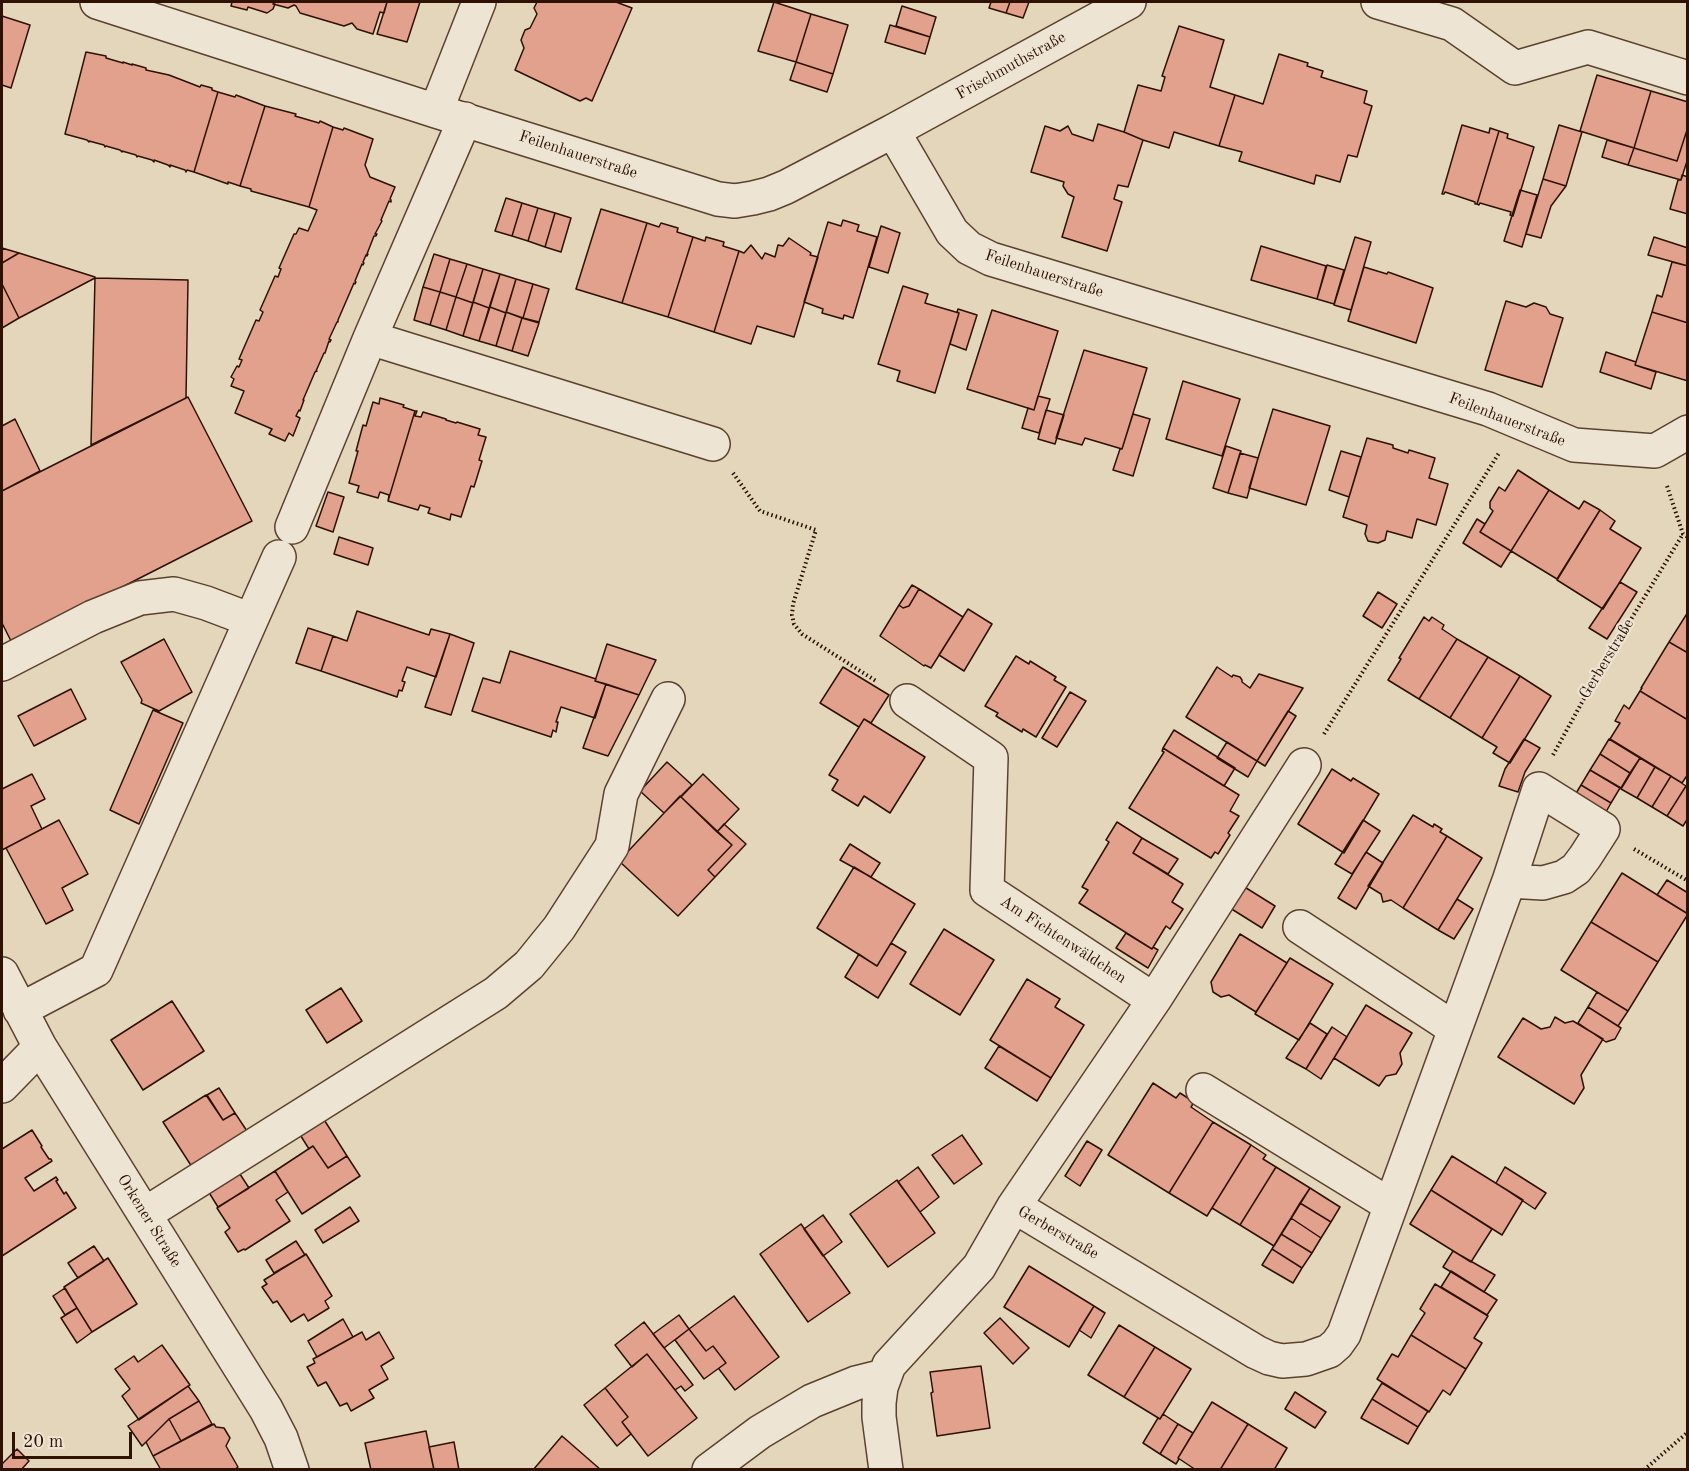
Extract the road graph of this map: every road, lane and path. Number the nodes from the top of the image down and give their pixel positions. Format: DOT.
graph roads {
  1 [pos="97,2"];
  2 [pos="479,2"];
  3 [pos="1129,2"];
  4 [pos="1378,2"];
  5 [pos="1688,78"];
  6 [pos="451,115"];
  7 [pos="893,131"];
  8 [pos="370,338"];
  9 [pos="1519,421"];
  10 [pos="1688,432"];
  11 [pos="713,444"];
  12 [pos="1655,451"];
  13 [pos="292,527"];
  14 [pos="1685,535"];
  15 [pos="279,557"];
  16 [pos="250,620"];
  17 [pos="2,664"];
  18 [pos="668,699"];
  19 [pos="907,701"];
  20 [pos="1304,765"];
  21 [pos="1539,789"];
  22 [pos="1603,829"];
  23 [pos="1509,881"];
  24 [pos="1688,881"];
  25 [pos="1300,927"];
  26 [pos="2,974"];
  27 [pos="1154,1000"];
  28 [pos="20,1010"];
  29 [pos="1455,1029"];
  30 [pos="40,1047"];
  31 [pos="2,1086"];
  32 [pos="1203,1089"];
  33 [pos="1390,1205"];
  34 [pos="1014,1206"];
  35 [pos="145,1214"];
  36 [pos="884,1376"];
  37 [pos="1688,1432"];
  38 [pos="292,1470"];
  39 [pos="709,1470"];
  40 [pos="886,1470"];
  41 [pos="1644,1470"];
  1 -- 6 [label="street, Feilenhauerstraße"];
  2 -- 6 [label="street"];
  3 -- 7 [label="street, Frischmuthstraße"];
  4 -- 5 [label="street"];
  6 -- 7 [label="street, Feilenhauerstraße"];
  6 -- 8 [label="street"];
  7 -- 9 [label="street, Feilenhauerstraße"];
  8 -- 11 [label="street"];
  8 -- 13 [label="street"];
  9 -- 12 [label="street, Feilenhauerstraße"];
  9 -- 20 [label="path"];
  10 -- 12 [label="street"];
  11 -- 19 [label="path"];
  12 -- 14 [label="path"];
  14 -- 21 [label="path, Gerberstraße"];
  15 -- 16 [label="street"];
  16 -- 17 [label="street"];
  16 -- 28 [label="street"];
  18 -- 35 [label="street"];
  19 -- 27 [label="street, Am Fichtenwäldchen"];
  20 -- 27 [label="street"];
  21 -- 22 [label="street"];
  21 -- 23 [label="street, Gerberstraße"];
  22 -- 23 [label="street"];
  22 -- 24 [label="path"];
  23 -- 29 [label="street, Gerberstraße"];
  25 -- 29 [label="street"];
  26 -- 28 [label="street, Orkener Straße"];
  27 -- 34 [label="street"];
  28 -- 30 [label="street, Orkener Straße"];
  29 -- 33 [label="street, Gerberstraße"];
  30 -- 31 [label="street"];
  30 -- 35 [label="street, Orkener Straße"];
  32 -- 33 [label="street"];
  33 -- 34 [label="street, Gerberstraße"];
  34 -- 36 [label="street, Gerberstraße"];
  35 -- 38 [label="street, Orkener Straße"];
  36 -- 39 [label="street"];
  36 -- 40 [label="street"];
  37 -- 41 [label="path"];
}
